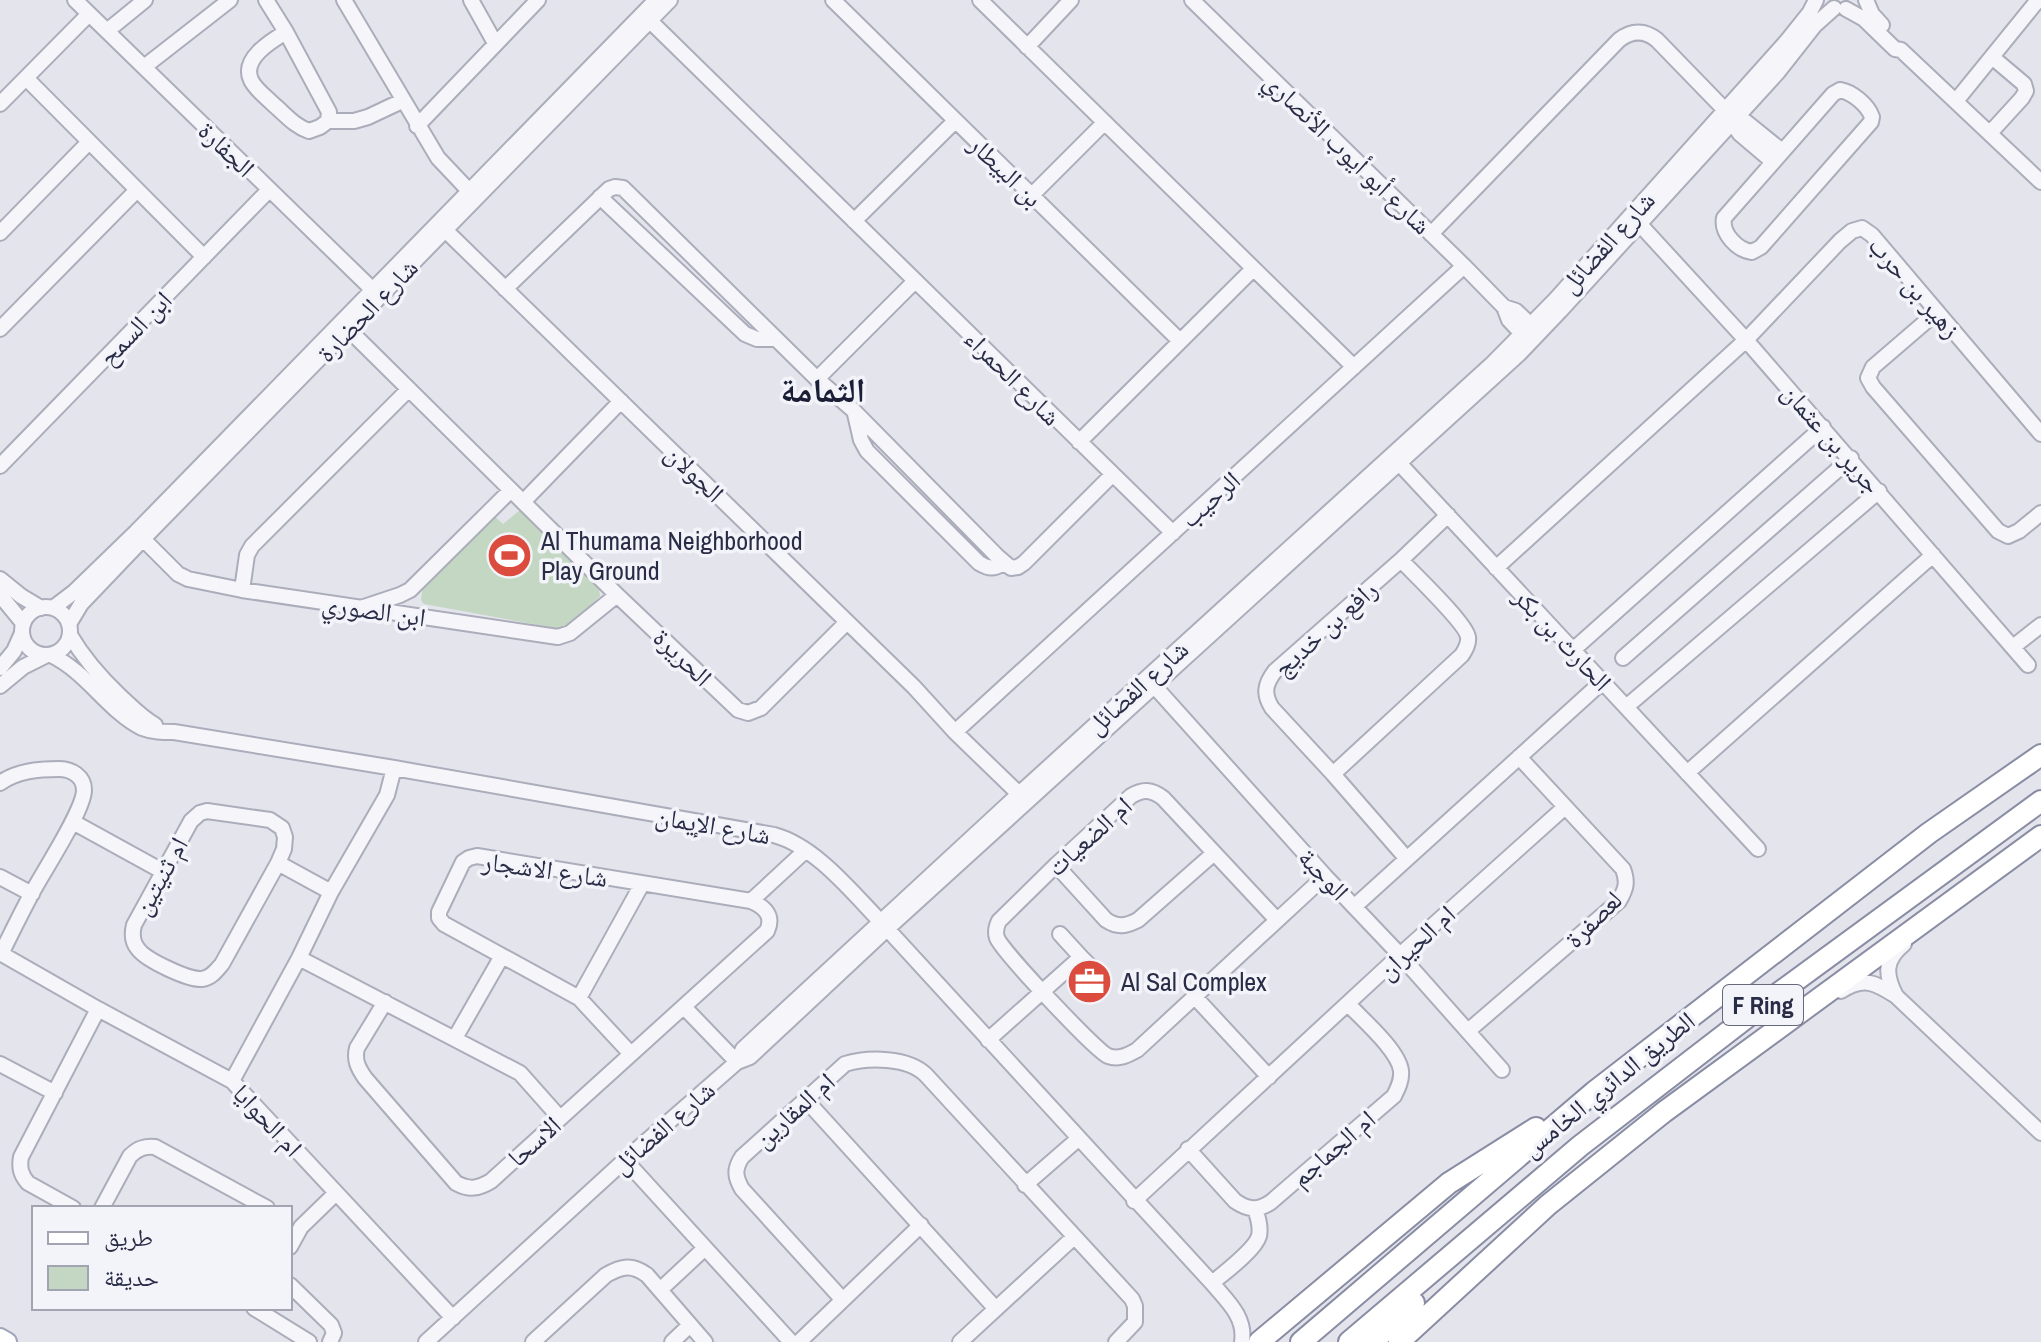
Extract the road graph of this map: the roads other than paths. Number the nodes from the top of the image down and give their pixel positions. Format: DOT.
graph roads {
  1 [pos="75,0"];
  2 [pos="145,0"];
  3 [pos="230,0"];
  4 [pos="266,0"];
  5 [pos="344,0"];
  6 [pos="471,0"];
  7 [pos="538,0"];
  8 [pos="656,0"];
  9 [pos="670,0"];
  10 [pos="833,0"];
  11 [pos="980,0"];
  12 [pos="1071,0"];
  13 [pos="1192,0"];
  14 [pos="1816,0"];
  15 [pos="1864,0"];
  16 [pos="2038,0"];
  17 [pos="1834,6"];
  18 [pos="89,14"];
  19 [pos="647,17"];
  20 [pos="107,31"];
  21 [pos="286,32"];
  22 [pos="495,43"];
  23 [pos="1027,47"];
  24 [pos="1901,50"];
  25 [pos="1992,57"];
  26 [pos="1778,64"];
  27 [pos="144,67"];
  28 [pos="26,78"];
  29 [pos="402,101"];
  30 [pos="1956,101"];
  31 [pos="0,104"];
  32 [pos="1730,115"];
  33 [pos="328,121"];
  34 [pos="955,121"];
  35 [pos="1104,123"];
  36 [pos="417,126"];
  37 [pos="1990,133"];
  38 [pos="89,142"];
  39 [pos="1778,157"];
  40 [pos="2041,182"];
  41 [pos="137,190"];
  42 [pos="269,190"];
  43 [pos="473,194"];
  44 [pos="1031,196"];
  45 [pos="600,197"];
  46 [pos="1635,220"];
  47 [pos="854,221"];
  48 [pos="442,226"];
  49 [pos="0,233"];
  50 [pos="1431,234"];
  51 [pos="204,257"];
  52 [pos="1464,266"];
  53 [pos="1253,269"];
  54 [pos="915,281"];
  55 [pos="505,289"];
  56 [pos="376,293"];
  57 [pos="1937,312"];
  58 [pos="345,326"];
  59 [pos="0,329"];
  60 [pos="1531,334"];
  61 [pos="776,339"];
  62 [pos="1746,340"];
  63 [pos="1180,341"];
  64 [pos="1354,367"];
  65 [pos="817,379"];
  66 [pos="409,389"];
  67 [pos="621,401"];
  68 [pos="1424,426"];
  69 [pos="1823,427"];
  70 [pos="2041,434"];
  71 [pos="1079,442"];
  72 [pos="1851,458"];
  73 [pos="1,462"];
  74 [pos="1399,463"];
  75 [pos="1112,475"];
  76 [pos="511,490"];
  77 [pos="1879,491"];
  78 [pos="523,502"];
  79 [pos="2041,513"];
  80 [pos="1448,515"];
  81 [pos="1173,533"];
  82 [pos="140,536"];
  83 [pos="1933,555"];
  84 [pos="1401,560"];
  85 [pos="1496,568"];
  86 [pos="0,579"];
  87 [pos="242,590"];
  88 [pos="0,595"];
  89 [pos="617,595"];
  90 [pos="47,608"];
  91 [pos="361,608"];
  92 [pos="847,622"];
  93 [pos="2041,625"];
  94 [pos="23,628"];
  95 [pos="70,630"];
  96 [pos="2013,647"];
  97 [pos="1573,650"];
  98 [pos="48,655"];
  99 [pos="1623,658"];
  100 [pos="2028,665"];
  101 [pos="0,668"];
  102 [pos="1150,681"];
  103 [pos="1602,682"];
  104 [pos="0,686"];
  105 [pos="1626,707"];
  106 [pos="174,732"];
  107 [pos="955,732"];
  108 [pos="2041,744"];
  109 [pos="2041,755"];
  110 [pos="1519,757"];
  111 [pos="394,768"];
  112 [pos="1687,773"];
  113 [pos="1333,774"];
  114 [pos="0,783"];
  115 [pos="1019,794"];
  116 [pos="2041,801"];
  117 [pos="1565,807"];
  118 [pos="73,822"];
  119 [pos="1929,833"];
  120 [pos="992,834"];
  121 [pos="2041,836"];
  122 [pos="1758,849"];
  123 [pos="805,851"];
  124 [pos="1213,854"];
  125 [pos="1407,859"];
  126 [pos="278,863"];
  127 [pos="1056,865"];
  128 [pos="162,871"];
  129 [pos="1325,876"];
  130 [pos="0,877"];
  131 [pos="1982,878"];
  132 [pos="642,884"];
  133 [pos="331,892"];
  134 [pos="32,894"];
  135 [pos="751,901"];
  136 [pos="1355,906"];
  137 [pos="1277,920"];
  138 [pos="884,925"];
  139 [pos="1060,934"];
  140 [pos="1,953"];
  141 [pos="1400,955"];
  142 [pos="502,956"];
  143 [pos="1081,957"];
  144 [pos="299,958"];
  145 [pos="1100,976"];
  146 [pos="1043,992"];
  147 [pos="1896,996"];
  148 [pos="1195,997"];
  149 [pos="579,998"];
  150 [pos="385,1002"];
  151 [pos="1349,1005"];
  152 [pos="684,1007"];
  153 [pos="98,1009"];
  154 [pos="1777,1028"];
  155 [pos="1468,1031"];
  156 [pos="455,1038"];
  157 [pos="988,1040"];
  158 [pos="631,1054"];
  159 [pos="737,1062"];
  160 [pos="0,1064"];
  161 [pos="1502,1070"];
  162 [pos="1269,1077"];
  163 [pos="232,1081"];
  164 [pos="1594,1092"];
  165 [pos="55,1093"];
  166 [pos="806,1100"];
  167 [pos="560,1118"];
  168 [pos="2041,1133"];
  169 [pos="1078,1139"];
  170 [pos="1188,1149"];
  171 [pos="625,1160"];
  172 [pos="1025,1185"];
  173 [pos="336,1193"];
  174 [pos="1134,1201"];
  175 [pos="69,1206"];
  176 [pos="103,1206"];
  177 [pos="263,1206"];
  178 [pos="1255,1209"];
  179 [pos="1494,1219"];
  180 [pos="295,1224"];
  181 [pos="921,1225"];
  182 [pos="1074,1237"];
  183 [pos="705,1248"];
  184 [pos="1212,1283"];
  185 [pos="292,1287"];
  186 [pos="660,1290"];
  187 [pos="842,1299"];
  188 [pos="996,1309"];
  189 [pos="257,1310"];
  190 [pos="453,1318"];
  191 [pos="690,1325"];
  192 [pos="0,1338"];
  193 [pos="7,1342"];
  194 [pos="308,1342"];
  195 [pos="330,1342"];
  196 [pos="426,1342"];
  197 [pos="533,1342"];
  198 [pos="672,1342"];
  199 [pos="705,1342"];
  200 [pos="791,1342"];
  201 [pos="799,1342"];
  202 [pos="960,1342"];
  203 [pos="1116,1342"];
  204 [pos="1242,1342"];
  205 [pos="1259,1342"];
  206 [pos="1301,1342"];
  207 [pos="1349,1342"];
  208 [pos="1373,1342"];
  209 [pos="1399,1342"];
  1 -- 18 [label="street, الجفارة"];
  2 -- 20 [label="street"];
  3 -- 27 [label="street"];
  4 -- 21 [label="street"];
  5 -- 29 [label="street"];
  6 -- 22 [label="street"];
  7 -- 22 [label="street"];
  8 -- 19 [label="street, شارع الحضارة"];
  9 -- 19 [label="street, شارع الحضارة"];
  10 -- 34 [label="street, بن البيطار"];
  11 -- 23 [label="street"];
  12 -- 23 [label="street"];
  13 -- 50 [label="street, شارع أبو أيوب الأنصاري"];
  14 -- 26 [label="street"];
  15 -- 17 [label="street"];
  15 -- 24 [label="street"];
  16 -- 25 [label="street"];
  17 -- 24 [label="street"];
  17 -- 26 [label="street"];
  18 -- 20 [label="street, الجفارة"];
  18 -- 28 [label="street"];
  19 -- 43 [label="street, شارع الحضارة"];
  19 -- 47 [label="street, شارع الحمراء"];
  20 -- 27 [label="street, الجفارة"];
  21 -- 33 [label="street"];
  21 -- 33 [label="street"];
  22 -- 36 [label="street"];
  23 -- 35 [label="street"];
  24 -- 30 [label="street"];
  25 -- 30 [label="street"];
  25 -- 37 [label="street"];
  26 -- 32 [label="street"];
  27 -- 42 [label="street, الجفارة"];
  28 -- 31 [label="street"];
  28 -- 38 [label="street"];
  29 -- 33 [label="street"];
  29 -- 36 [label="street"];
  30 -- 37 [label="street"];
  32 -- 39 [label="street"];
  32 -- 46 [label="street"];
  32 -- 50 [label="street"];
  34 -- 44 [label="street, بن البيطار"];
  34 -- 47 [label="street"];
  35 -- 44 [label="street"];
  35 -- 53 [label="street"];
  36 -- 43 [label="street"];
  37 -- 40 [label="street"];
  38 -- 41 [label="street"];
  38 -- 49 [label="street"];
  39 -- 39 [label="street"];
  41 -- 51 [label="street"];
  41 -- 59 [label="street"];
  42 -- 51 [label="street, ابن السمح"];
  42 -- 56 [label="street, الجفارة"];
  43 -- 48 [label="street, شارع الحضارة"];
  44 -- 63 [label="street, بن البيطار"];
  45 -- 55 [label="street"];
  45 -- 61 [label="street"];
  45 -- 61 [label="street"];
  46 -- 60 [label="street"];
  46 -- 62 [label="street, جرير بن عثمان"];
  47 -- 54 [label="street, شارع الحمراء"];
  48 -- 55 [label="street, الجولان"];
  48 -- 56 [label="street, شارع الحضارة"];
  50 -- 52 [label="street, شارع أبو أيوب الأنصاري"];
  51 -- 73 [label="street, ابن السمح"];
  52 -- 60 [label="street, شارع أبو أيوب الأنصاري"];
  52 -- 64 [label="street, الرحيب"];
  53 -- 63 [label="street"];
  53 -- 64 [label="street"];
  54 -- 65 [label="street"];
  54 -- 71 [label="street, شارع الحمراء"];
  55 -- 67 [label="street, الجولان"];
  56 -- 58 [label="street, شارع الحضارة"];
  57 -- 62 [label="street, زهير بن حرب"];
  57 -- 70 [label="street, زهير بن حرب"];
  57 -- 79 [label="street"];
  58 -- 66 [label="street, الحريرة"];
  58 -- 82 [label="street, شارع الحضارة"];
  60 -- 68 [label="street, شارع الفضائل"];
  60 -- 74 [label="street"];
  61 -- 65 [label="street"];
  62 -- 69 [label="street, جرير بن عثمان"];
  62 -- 85 [label="street"];
  63 -- 71 [label="street"];
  64 -- 81 [label="street, الرحيب"];
  65 -- 75 [label="street"];
  66 -- 76 [label="street, الحريرة"];
  66 -- 87 [label="street"];
  67 -- 78 [label="street"];
  67 -- 92 [label="street, الجولان"];
  68 -- 74 [label="street"];
  68 -- 102 [label="street, شارع الفضائل"];
  69 -- 72 [label="street, جرير بن عثمان"];
  69 -- 97 [label="street"];
  71 -- 75 [label="street, شارع الحمراء"];
  72 -- 77 [label="street, جرير بن عثمان"];
  72 -- 99 [label="street"];
  74 -- 80 [label="street, الحارث بن بكر"];
  74 -- 102 [label="street"];
  75 -- 81 [label="street, شارع الحمراء"];
  76 -- 78 [label="street, الحريرة"];
  76 -- 91 [label="street"];
  77 -- 83 [label="street, جرير بن عثمان"];
  77 -- 105 [label="street"];
  78 -- 89 [label="street, الحريرة"];
  80 -- 84 [label="street, رافع بن خديج"];
  80 -- 85 [label="street, الحارث بن بكر"];
  81 -- 107 [label="street, الرحيب"];
  82 -- 87 [label="street, ابن الصوري"];
  82 -- 90 [label="street, شارع الحضارة"];
  82 -- 95 [label="street, شارع الحضارة"];
  83 -- 96 [label="street, جرير بن عثمان"];
  83 -- 112 [label="street"];
  84 -- 113 [label="street"];
  84 -- 113 [label="street, رافع بن خديج"];
  85 -- 97 [label="street, الحارث بن بكر"];
  86 -- 90 [label="street"];
  87 -- 91 [label="street, ابن الصوري"];
  88 -- 94 [label="street"];
  89 -- 91 [label="street, ابن الصوري"];
  89 -- 92 [label="street, الحريرة"];
  90 -- 94 [label="street"];
  90 -- 95 [label="street"];
  92 -- 107 [label="street, الجولان"];
  93 -- 96 [label="street"];
  94 -- 98 [label="street"];
  94 -- 101 [label="street"];
  95 -- 98 [label="street"];
  95 -- 106 [label="street, شارع الإيمان"];
  96 -- 100 [label="street, جرير بن عثمان"];
  97 -- 103 [label="street, الحارث بن بكر"];
  98 -- 104 [label="street"];
  98 -- 106 [label="street, شارع الإيمان"];
  102 -- 115 [label="street, شارع الفضائل"];
  102 -- 120 [label="street"];
  102 -- 129 [label="street, الوجبة"];
  103 -- 105 [label="street, الحارث بن بكر"];
  103 -- 110 [label="street"];
  105 -- 112 [label="street, الحارث بن بكر"];
  106 -- 111 [label="street, شارع الإيمان"];
  107 -- 115 [label="street, الجولان"];
  108 -- 119 [label="highway"];
  109 -- 119 [label="highway, الطريق الدائري الخامس / F Ring"];
  110 -- 117 [label="street, لعصفرة"];
  110 -- 125 [label="street"];
  111 -- 123 [label="street, شارع الإيمان"];
  111 -- 133 [label="street"];
  112 -- 122 [label="street, الحارث بن بكر"];
  113 -- 125 [label="street, رافع بن خديج"];
  114 -- 118 [label="street"];
  115 -- 120 [label="street"];
  115 -- 138 [label="street, شارع الفضائل"];
  116 -- 179 [label="highway, الطريق الدائري الخامس / F Ring"];
  117 -- 141 [label="street, ام الحيران"];
  117 -- 155 [label="street, لعصفرة"];
  118 -- 128 [label="street"];
  118 -- 134 [label="street"];
  119 -- 164 [label="highway, الطريق الدائري الخامس / F Ring"];
  120 -- 138 [label="street"];
  121 -- 131 [label="highway"];
  123 -- 135 [label="street"];
  123 -- 138 [label="street, شارع الإيمان"];
  124 -- 127 [label="street"];
  124 -- 127 [label="street, ام الضعيات"];
  124 -- 137 [label="street, ام الضعيات"];
  125 -- 136 [label="street"];
  126 -- 128 [label="street, ام ثنيتين"];
  126 -- 128 [label="street, ام ثنيتين"];
  126 -- 133 [label="street"];
  127 -- 146 [label="street, ام الضعيات"];
  129 -- 136 [label="street, الوجبة"];
  129 -- 137 [label="street, ام الضعيات"];
  130 -- 134 [label="street"];
  131 -- 147 [label="street"];
  131 -- 154 [label="highway"];
  132 -- 135 [label="street, شارع الاشجار"];
  132 -- 142 [label="street, شارع الاشجار"];
  132 -- 149 [label="street"];
  133 -- 144 [label="street"];
  134 -- 140 [label="street"];
  135 -- 152 [label="street, الاسحا"];
  136 -- 141 [label="street, الوجبة"];
  137 -- 148 [label="street, ام الضعيات"];
  138 -- 157 [label="street, شارع الإيمان"];
  138 -- 159 [label="street, شارع الفضائل"];
  138 -- 159 [label="street"];
  139 -- 143 [label="street"];
  140 -- 153 [label="street, ام الحوايا"];
  141 -- 151 [label="street, ام الحيران"];
  141 -- 155 [label="street, الوجبة"];
  142 -- 149 [label="street, شارع الاشجار"];
  142 -- 156 [label="street"];
  143 -- 145 [label="street"];
  143 -- 146 [label="street"];
  144 -- 150 [label="street"];
  144 -- 163 [label="street"];
  146 -- 148 [label="street, ام الضعيات"];
  146 -- 157 [label="street"];
  147 -- 154 [label="street"];
  147 -- 168 [label="street"];
  148 -- 162 [label="street"];
  149 -- 158 [label="street, شارع الاشجار"];
  150 -- 156 [label="street"];
  150 -- 167 [label="street, الاسحا"];
  151 -- 162 [label="street, ام الحيران"];
  151 -- 178 [label="street, ام الجماجم"];
  152 -- 158 [label="street, الاسحا"];
  152 -- 159 [label="street"];
  153 -- 163 [label="street, ام الحوايا"];
  153 -- 165 [label="street"];
  154 -- 209 [label="highway"];
  155 -- 161 [label="street, الوجبة"];
  156 -- 167 [label="street"];
  157 -- 169 [label="street, شارع الإيمان"];
  158 -- 167 [label="street, الاسحا"];
  159 -- 171 [label="street, شارع الفضائل"];
  160 -- 165 [label="street"];
  162 -- 170 [label="street, ام الحيران"];
  163 -- 173 [label="street, ام الحوايا"];
  164 -- 205 [label="highway"];
  164 -- 206 [label="highway, الطريق الدائري الخامس / F Ring"];
  165 -- 175 [label="street"];
  166 -- 172 [label="street, ام المقارين"];
  166 -- 181 [label="street"];
  166 -- 187 [label="street, ام المقارين"];
  169 -- 172 [label="street"];
  169 -- 174 [label="street, شارع الإيمان"];
  170 -- 174 [label="street, ام الحيران"];
  170 -- 178 [label="street"];
  171 -- 183 [label="street"];
  171 -- 190 [label="street, شارع الفضائل"];
  172 -- 182 [label="street, ام المقارين"];
  173 -- 180 [label="street"];
  173 -- 190 [label="street, ام الحوايا"];
  174 -- 184 [label="street, شارع الإيمان"];
  176 -- 177 [label="street"];
  178 -- 184 [label="street"];
  179 -- 207 [label="highway, الطريق الدائري الخامس / F Ring"];
  179 -- 208 [label="highway"];
  181 -- 187 [label="street"];
  181 -- 188 [label="street"];
  182 -- 188 [label="street"];
  182 -- 203 [label="street, ام المقارين"];
  183 -- 186 [label="street"];
  183 -- 200 [label="street"];
  184 -- 204 [label="street, شارع الإيمان"];
  185 -- 195 [label="street"];
  186 -- 191 [label="street"];
  186 -- 197 [label="street"];
  187 -- 201 [label="street"];
  188 -- 202 [label="street"];
  189 -- 194 [label="street"];
  190 -- 196 [label="street, شارع الفضائل"];
  191 -- 198 [label="street"];
  191 -- 199 [label="street"];
  192 -- 193 [label="main road"];
}
